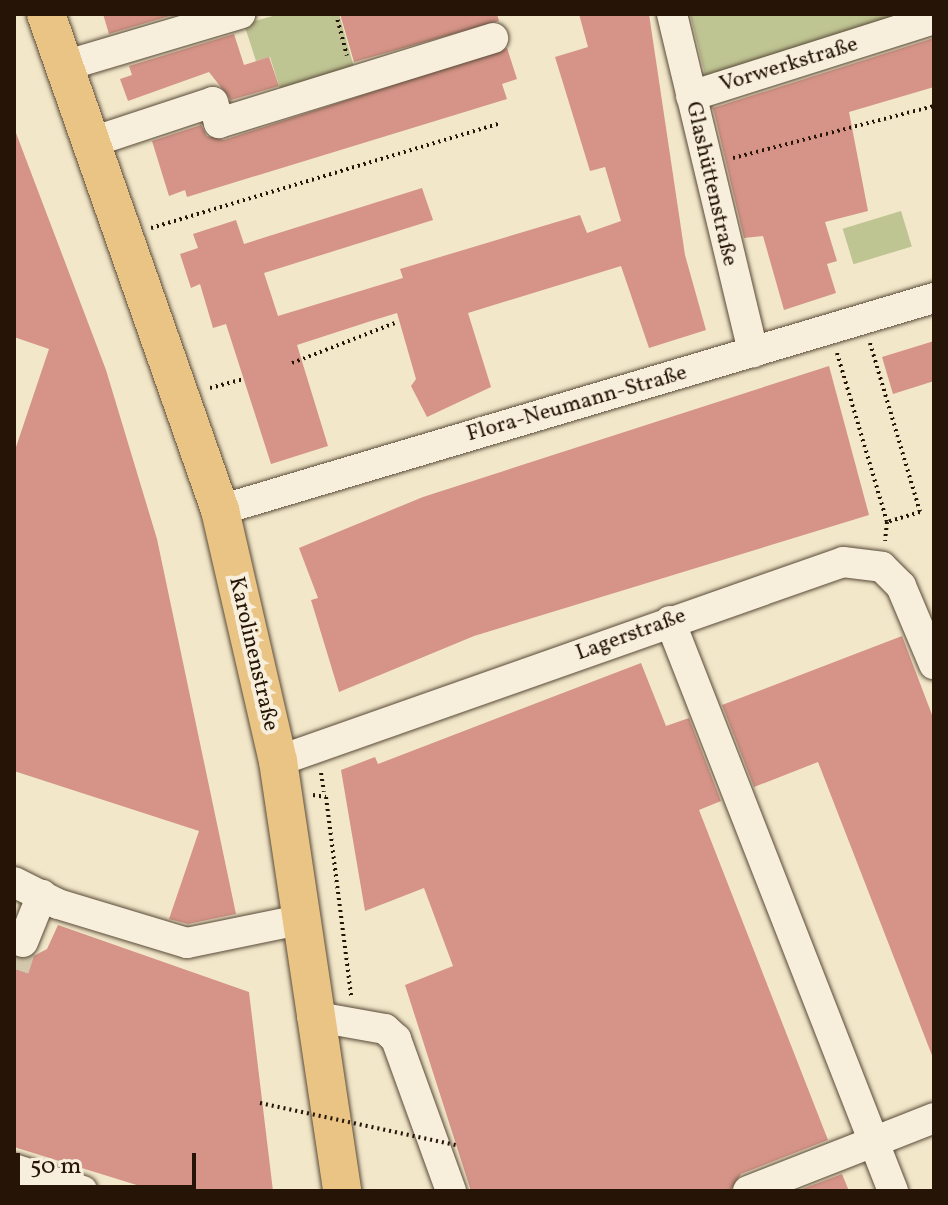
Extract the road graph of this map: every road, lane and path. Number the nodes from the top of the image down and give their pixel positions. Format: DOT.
graph roads {
  1 [pos="46,14"];
  2 [pos="240,14"];
  3 [pos="336,14"];
  4 [pos="672,14"];
  5 [pos="934,19"];
  6 [pos="493,38"];
  7 [pos="64,66"];
  8 [pos="354,82"];
  9 [pos="691,96"];
  10 [pos="934,106"];
  11 [pos="500,123"];
  12 [pos="92,142"];
  13 [pos="704,166"];
  14 [pos="125,236"];
  15 [pos="934,298"];
  16 [pos="863,321"];
  17 [pos="395,323"];
  18 [pos="830,330"];
  19 [pos="753,352"];
  20 [pos="292,363"];
  21 [pos="220,510"];
  22 [pos="670,621"];
  23 [pos="934,664"];
  24 [pos="278,761"];
  25 [pos="283,799"];
  26 [pos="14,882"];
  27 [pos="42,895"];
  28 [pos="299,920"];
  29 [pos="23,942"];
  30 [pos="312,1016"];
  31 [pos="355,1023"];
  32 [pos="260,1103"];
  33 [pos="934,1118"];
  34 [pos="874,1141"];
  35 [pos="456,1145"];
  36 [pos="14,1169"];
  37 [pos="339,1189"];
  38 [pos="83,1191"];
  39 [pos="451,1191"];
  40 [pos="748,1191"];
  41 [pos="893,1191"];
  1 -- 7 [label="main road, Karolinenstraße"];
  2 -- 7 [label="street"];
  3 -- 8 [label="path"];
  4 -- 9 [label="street, Glashüttenstraße"];
  5 -- 9 [label="street, Vorwerkstraße"];
  6 -- 8 [label="street"];
  7 -- 12 [label="main road, Karolinenstraße"];
  8 -- 12 [label="street"];
  9 -- 13 [label="street, Glashüttenstraße"];
  10 -- 13 [label="path"];
  11 -- 14 [label="path"];
  12 -- 14 [label="main road, Karolinenstraße"];
  13 -- 19 [label="street, Glashüttenstraße"];
  14 -- 21 [label="main road, Karolinenstraße"];
  15 -- 16 [label="street, Flora-Neumann-Straße"];
  16 -- 18 [label="street, Flora-Neumann-Straße"];
  16 -- 18 [label="path"];
  17 -- 20 [label="path"];
  18 -- 19 [label="street, Flora-Neumann-Straße"];
  19 -- 21 [label="street, Flora-Neumann-Straße"];
  21 -- 24 [label="main road, Karolinenstraße"];
  22 -- 23 [label="street, Lagerstraße"];
  22 -- 24 [label="street, Lagerstraße"];
  22 -- 34 [label="street"];
  24 -- 25 [label="main road, Karolinenstraße"];
  25 -- 28 [label="main road, Karolinenstraße"];
  25 -- 31 [label="path"];
  26 -- 27 [label="street"];
  27 -- 28 [label="street"];
  27 -- 29 [label="street"];
  28 -- 30 [label="main road, Karolinenstraße"];
  30 -- 31 [label="street"];
  30 -- 37 [label="main road, Karolinenstraße"];
  31 -- 39 [label="street"];
  32 -- 35 [label="path, bridge"];
  33 -- 34 [label="street"];
  34 -- 40 [label="street"];
  34 -- 41 [label="street"];
  36 -- 38 [label="street"];
}
